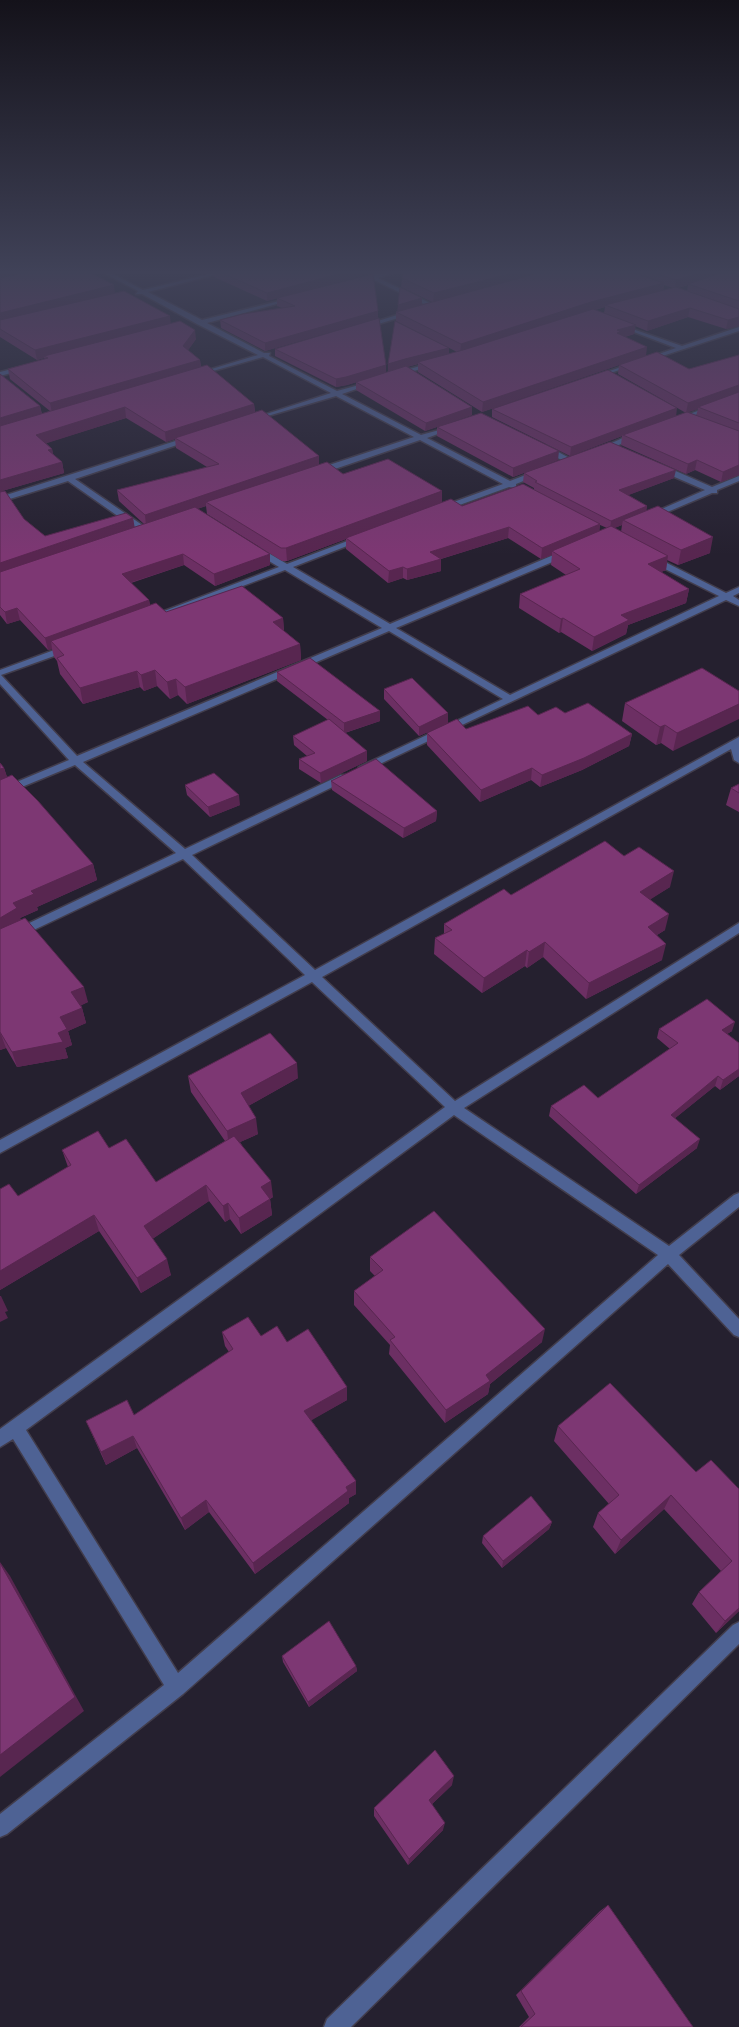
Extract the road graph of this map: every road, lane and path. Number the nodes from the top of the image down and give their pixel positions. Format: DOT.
graph roads {
  1 [pos="27,367"];
  2 [pos="224,367"];
  3 [pos="288,367"];
  4 [pos="422,367"];
  5 [pos="626,367"];
  6 [pos="407,370"];
  7 [pos="607,373"];
  8 [pos="0,374"];
  9 [pos="390,376"];
  10 [pos="416,376"];
  11 [pos="191,377"];
  12 [pos="0,378"];
  13 [pos="616,378"];
  14 [pos="381,379"];
  15 [pos="590,380"];
  16 [pos="7,383"];
  17 [pos="336,393"];
  18 [pos="739,397"];
  19 [pos="676,412"];
  20 [pos="685,417"];
  21 [pos="694,420"];
  22 [pos="241,424"];
  23 [pos="666,424"];
  24 [pos="456,426"];
  25 [pos="648,431"];
  26 [pos="203,436"];
  27 [pos="420,437"];
  28 [pos="535,444"];
  29 [pos="611,446"];
  30 [pos="620,449"];
  31 [pos="595,452"];
  32 [pos="562,464"];
  33 [pos="654,464"];
  34 [pos="544,471"];
  35 [pos="309,475"];
  36 [pos="69,478"];
  37 [pos="738,480"];
  38 [pos="509,484"];
  39 [pos="517,488"];
  40 [pos="714,491"];
  41 [pos="0,500"];
  42 [pos="434,512"];
  43 [pos="643,521"];
  44 [pos="154,528"];
  45 [pos="145,532"];
  46 [pos="136,534"];
  47 [pos="369,536"];
  48 [pos="245,543"];
  49 [pos="571,551"];
  50 [pos="641,553"];
  51 [pos="285,568"];
  52 [pos="739,590"];
  53 [pos="726,596"];
  54 [pos="739,603"];
  55 [pos="138,622"];
  56 [pos="389,627"];
  57 [pos="74,646"];
  58 [pos="0,673"];
  59 [pos="0,678"];
  60 [pos="510,699"];
  61 [pos="736,741"];
  62 [pos="739,760"];
  63 [pos="76,761"];
  64 [pos="0,793"];
  65 [pos="184,854"];
  66 [pos="739,927"];
  67 [pos="0,942"];
  68 [pos="313,976"];
  69 [pos="454,1108"];
  70 [pos="0,1147"];
  71 [pos="739,1199"];
  72 [pos="669,1254"];
  73 [pos="739,1330"];
  74 [pos="16,1429"];
  75 [pos="0,1439"];
  76 [pos="739,1631"];
  77 [pos="176,1687"];
  78 [pos="0,1827"];
  79 [pos="335,2027"];
  1 -- 8 [label="street"];
  2 -- 11 [label="street"];
  3 -- 17 [label="street"];
  4 -- 6 [label="street"];
  5 -- 7 [label="street"];
  6 -- 9 [label="street"];
  6 -- 10 [label="street"];
  7 -- 13 [label="street"];
  7 -- 15 [label="street"];
  12 -- 16 [label="street"];
  14 -- 17 [label="street"];
  17 -- 22 [label="street"];
  17 -- 27 [label="street"];
  18 -- 20 [label="street"];
  19 -- 20 [label="street"];
  20 -- 21 [label="street"];
  20 -- 23 [label="street"];
  24 -- 27 [label="street"];
  25 -- 29 [label="street"];
  26 -- 36 [label="street"];
  27 -- 35 [label="street"];
  27 -- 38 [label="street"];
  28 -- 32 [label="street"];
  29 -- 30 [label="street"];
  29 -- 31 [label="street"];
  33 -- 40 [label="street"];
  34 -- 38 [label="street"];
  36 -- 41 [label="street"];
  36 -- 45 [label="street"];
  37 -- 40 [label="street"];
  38 -- 39 [label="street"];
  38 -- 42 [label="street"];
  40 -- 43 [label="street"];
  44 -- 45 [label="street"];
  45 -- 46 [label="street"];
  47 -- 51 [label="street"];
  48 -- 51 [label="street"];
  49 -- 56 [label="street"];
  50 -- 53 [label="street"];
  51 -- 55 [label="street"];
  51 -- 56 [label="street"];
  52 -- 53 [label="street"];
  53 -- 54 [label="street"];
  53 -- 60 [label="street"];
  56 -- 60 [label="street"];
  56 -- 63 [label="street"];
  57 -- 58 [label="street"];
  59 -- 63 [label="street"];
  60 -- 65 [label="street"];
  61 -- 62 [label="street"];
  61 -- 68 [label="street"];
  63 -- 64 [label="street"];
  63 -- 65 [label="street"];
  65 -- 67 [label="street"];
  65 -- 68 [label="street"];
  66 -- 69 [label="street"];
  68 -- 69 [label="street"];
  68 -- 70 [label="street"];
  69 -- 72 [label="street"];
  69 -- 74 [label="street"];
  71 -- 72 [label="street"];
  72 -- 73 [label="street"];
  72 -- 77 [label="street"];
  74 -- 75 [label="street"];
  74 -- 77 [label="street"];
  76 -- 79 [label="street"];
  77 -- 78 [label="street"];
}
